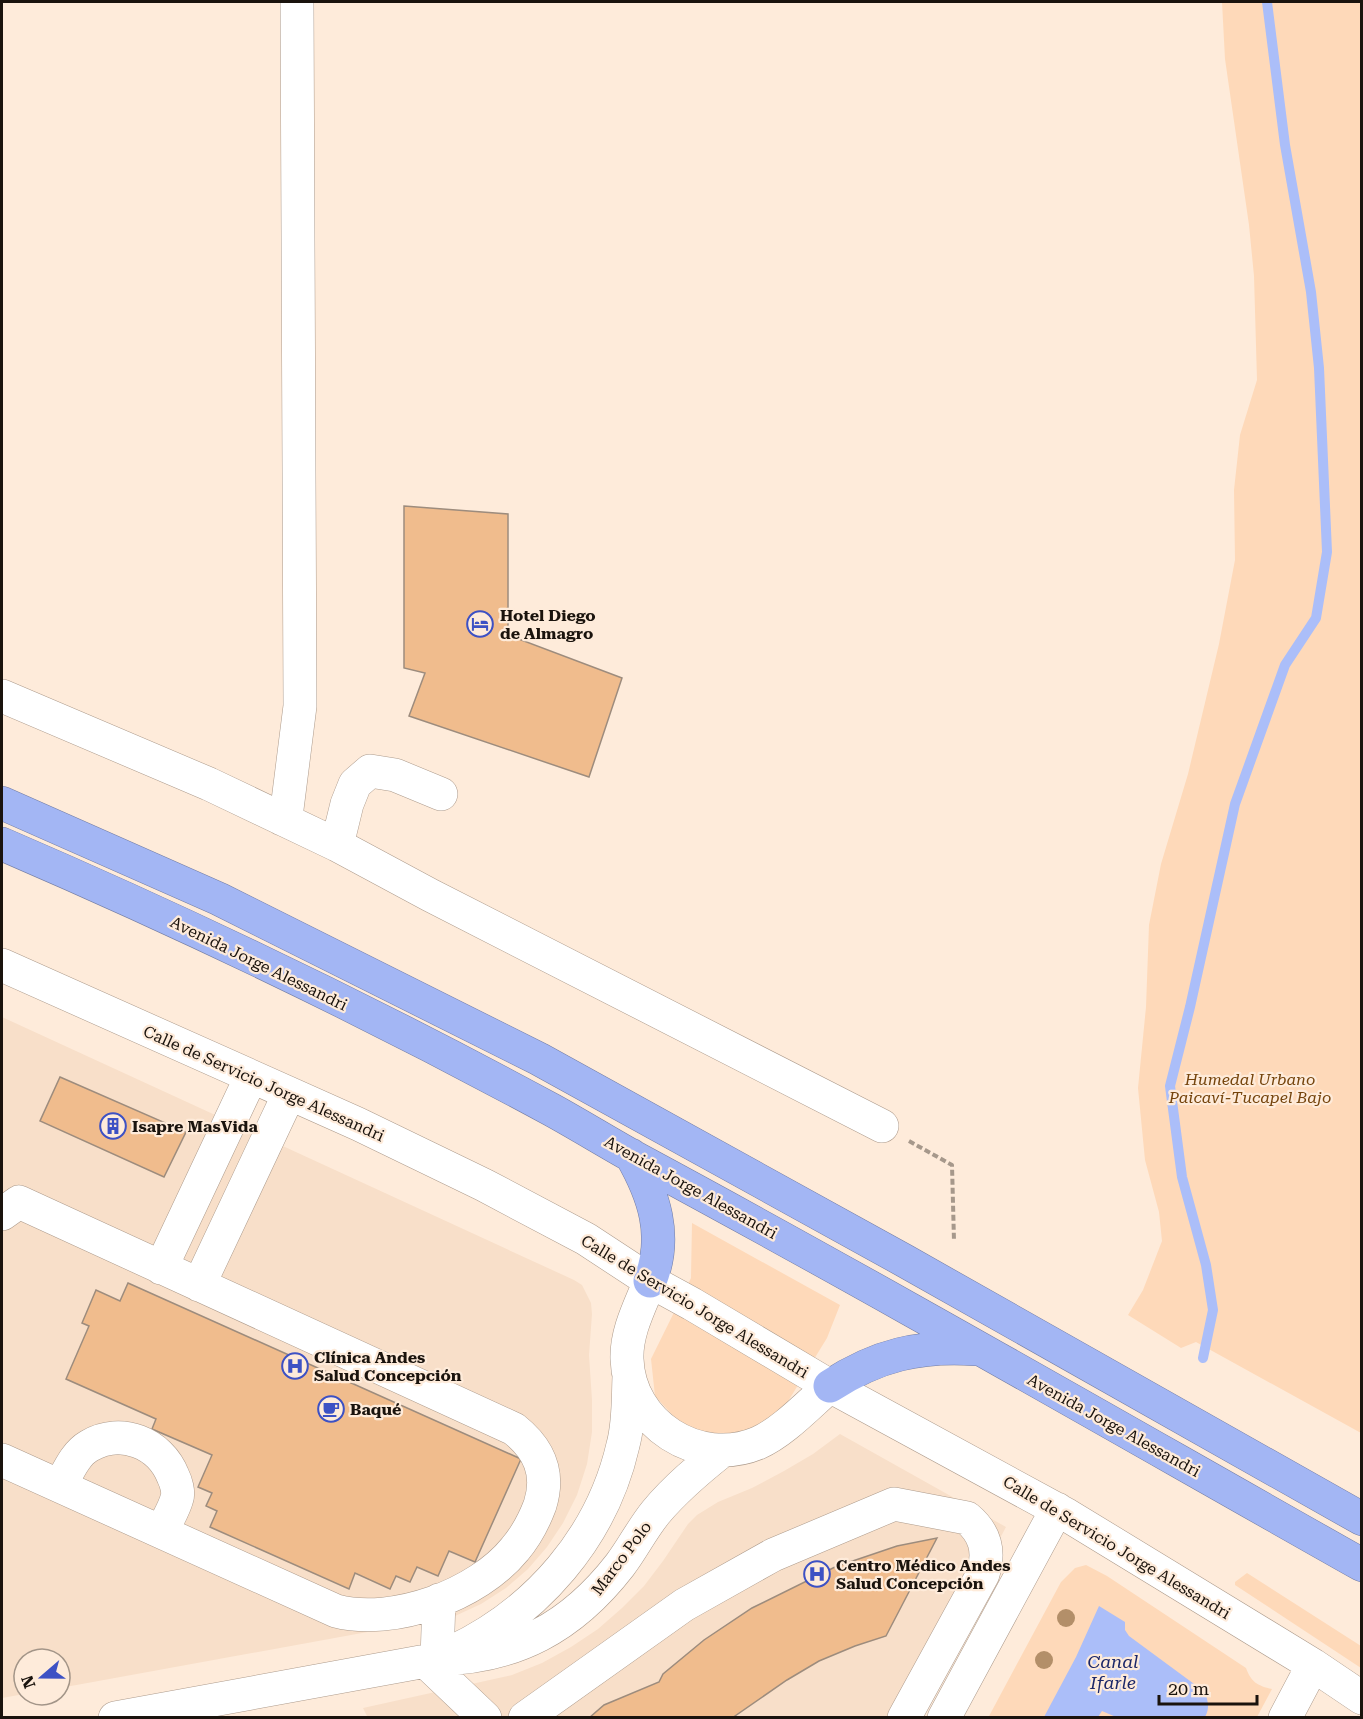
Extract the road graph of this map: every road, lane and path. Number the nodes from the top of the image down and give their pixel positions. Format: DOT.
graph roads {
  1 [pos="297,2"];
  2 [pos="2,696"];
  3 [pos="441,794"];
  4 [pos="2,803"];
  5 [pos="282,819"];
  6 [pos="2,844"];
  7 [pos="337,845"];
  8 [pos="2,965"];
  9 [pos="251,1077"];
  10 [pos="289,1094"];
  11 [pos="882,1126"];
  12 [pos="631,1155"];
  13 [pos="2,1214"];
  14 [pos="586,1239"];
  15 [pos="954,1241"];
  16 [pos="161,1268"];
  17 [pos="651,1281"];
  18 [pos="198,1285"];
  19 [pos="633,1322"];
  20 [pos="980,1349"];
  21 [pos="629,1377"];
  22 [pos="830,1386"];
  23 [pos="883,1414"];
  24 [pos="788,1422"];
  25 [pos="723,1450"];
  26 [pos="2,1460"];
  27 [pos="60,1486"];
  28 [pos="1057,1509"];
  29 [pos="1362,1519"];
  30 [pos="162,1532"];
  31 [pos="1362,1565"];
  32 [pos="440,1600"];
  33 [pos="431,1660"];
  34 [pos="1313,1665"];
  35 [pos="1362,1698"];
  36 [pos="115,1718"];
  37 [pos="485,1718"];
  38 [pos="525,1718"];
  39 [pos="904,1718"];
  40 [pos="944,1718"];
  41 [pos="1285,1718"];
  1 -- 5 [label="street"];
  2 -- 5 [label="street"];
  3 -- 7 [label="street"];
  4 -- 29 [label="highway"];
  5 -- 7 [label="street"];
  6 -- 12 [label="highway, Avenida Jorge Alessandri"];
  7 -- 11 [label="street"];
  8 -- 9 [label="street, Calle de Servicio Jorge Alessandri"];
  9 -- 10 [label="street, Calle de Servicio Jorge Alessandri"];
  9 -- 16 [label="street"];
  10 -- 14 [label="street, Calle de Servicio Jorge Alessandri"];
  10 -- 18 [label="street"];
  11 -- 15 [label="path"];
  12 -- 17 [label="highway"];
  12 -- 20 [label="highway, Avenida Jorge Alessandri"];
  13 -- 16 [label="street"];
  14 -- 17 [label="street, Calle de Servicio Jorge Alessandri"];
  14 -- 19 [label="street"];
  16 -- 18 [label="street"];
  17 -- 19 [label="street, Marco Polo"];
  17 -- 22 [label="street, Calle de Servicio Jorge Alessandri"];
  18 -- 32 [label="street"];
  19 -- 21 [label="street, Marco Polo"];
  20 -- 22 [label="highway"];
  20 -- 31 [label="highway, Avenida Jorge Alessandri"];
  21 -- 25 [label="street, Marco Polo"];
  21 -- 33 [label="street, Marco Polo"];
  22 -- 23 [label="street, Calle de Servicio Jorge Alessandri"];
  22 -- 24 [label="street"];
  23 -- 24 [label="street, Marco Polo"];
  23 -- 28 [label="street, Calle de Servicio Jorge Alessandri"];
  24 -- 25 [label="street, Marco Polo"];
  25 -- 33 [label="street, Marco Polo"];
  26 -- 27 [label="street"];
  27 -- 30 [label="street"];
  27 -- 30 [label="street"];
  28 -- 34 [label="street, Calle de Servicio Jorge Alessandri"];
  28 -- 40 [label="street"];
  30 -- 32 [label="street"];
  32 -- 33 [label="street"];
  33 -- 36 [label="street, Marco Polo"];
  33 -- 37 [label="street"];
  34 -- 35 [label="street, Calle de Servicio Jorge Alessandri"];
  34 -- 41 [label="street"];
  38 -- 39 [label="street"];
}
